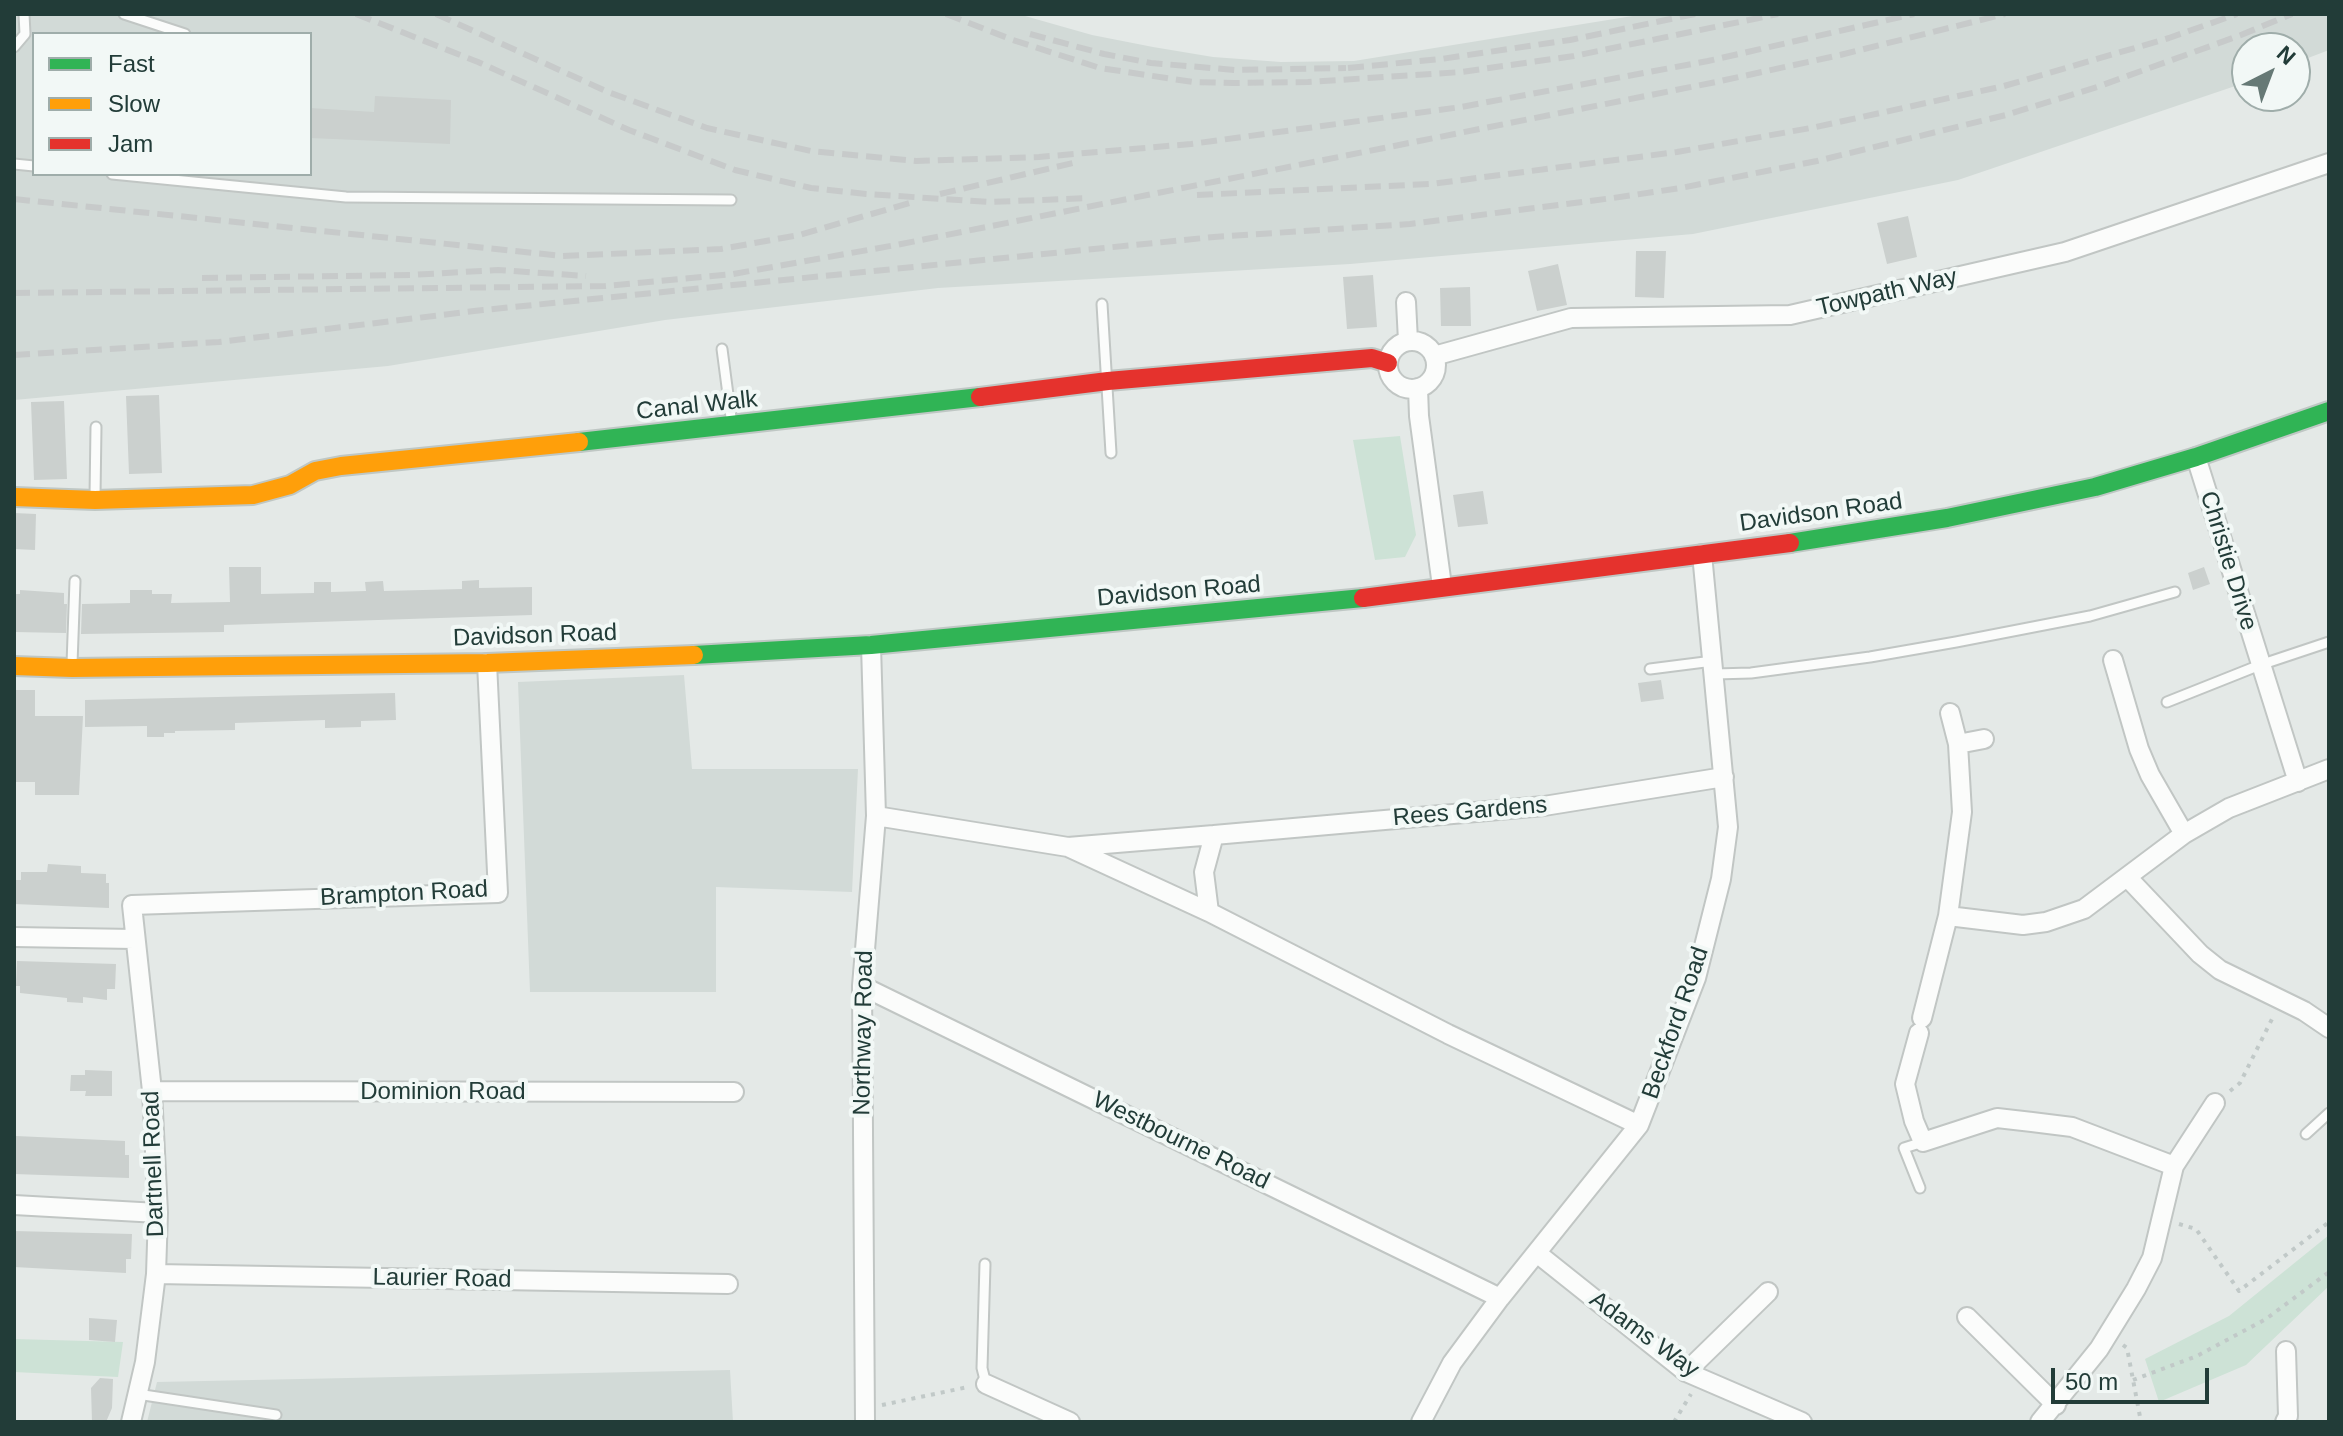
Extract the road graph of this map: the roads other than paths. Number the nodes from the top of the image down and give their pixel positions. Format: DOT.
graph roads {
  1 [pos="24,14"];
  2 [pos="124,14"];
  3 [pos="179,32"];
  4 [pos="14,47"];
  5 [pos="2329,163"];
  6 [pos="132,176"];
  7 [pos="731,200"];
  8 [pos="1406,302"];
  9 [pos="1102,304"];
  10 [pos="1408,341"];
  11 [pos="722,349"];
  12 [pos="1434,356"];
  13 [pos="1388,363"];
  14 [pos="1108,381"];
  15 [pos="1418,388"];
  16 [pos="2329,411"];
  17 [pos="96,427"];
  18 [pos="732,427"];
  19 [pos="1111,453"];
  20 [pos="2196,457"];
  21 [pos="14,497"];
  22 [pos="95,500"];
  23 [pos="1702,554"];
  24 [pos="75,581"];
  25 [pos="1442,586"];
  26 [pos="2175,592"];
  27 [pos="2329,642"];
  28 [pos="871,645"];
  29 [pos="2113,660"];
  30 [pos="487,663"];
  31 [pos="2260,665"];
  32 [pos="14,666"];
  33 [pos="72,668"];
  34 [pos="1714,668"];
  35 [pos="1650,669"];
  36 [pos="2167,702"];
  37 [pos="1950,713"];
  38 [pos="1984,739"];
  39 [pos="1958,744"];
  40 [pos="2329,769"];
  41 [pos="1724,777"];
  42 [pos="2298,782"];
  43 [pos="876,816"];
  44 [pos="2184,834"];
  45 [pos="1214,835"];
  46 [pos="1068,847"];
  47 [pos="2128,878"];
  48 [pos="132,905"];
  49 [pos="1209,912"];
  50 [pos="1948,916"];
  51 [pos="14,937"];
  52 [pos="134,939"];
  53 [pos="862,986"];
  54 [pos="2329,1028"];
  55 [pos="152,1091"];
  56 [pos="734,1092"];
  57 [pos="2215,1103"];
  58 [pos="2329,1113"];
  59 [pos="1639,1125"];
  60 [pos="2306,1134"];
  61 [pos="1923,1142"];
  62 [pos="2174,1166"];
  63 [pos="1920,1188"];
  64 [pos="14,1205"];
  65 [pos="158,1213"];
  66 [pos="1538,1254"];
  67 [pos="985,1264"];
  68 [pos="156,1274"];
  69 [pos="728,1284"];
  70 [pos="1768,1292"];
  71 [pos="1500,1298"];
  72 [pos="1967,1317"];
  73 [pos="2286,1351"];
  74 [pos="1694,1375"];
  75 [pos="986,1384"];
  76 [pos="137,1394"];
  77 [pos="2056,1405"];
  78 [pos="276,1415"];
  79 [pos="864,1415"];
  80 [pos="131,1422"];
  81 [pos="1070,1422"];
  82 [pos="1421,1422"];
  83 [pos="1802,1422"];
  84 [pos="2040,1422"];
  85 [pos="2285,1422"];
  1 -- 4 [label="lane"];
  2 -- 3 [label="lane"];
  5 -- 12 [label="street, Towpath Way"];
  6 -- 7 [label="lane"];
  8 -- 10 [label="street"];
  9 -- 14 [label="lane"];
  10 -- 12 [label="street"];
  10 -- 13 [label="street"];
  11 -- 18 [label="lane"];
  12 -- 15 [label="street"];
  13 -- 14 [label="street, Canal Walk"];
  13 -- 15 [label="street"];
  14 -- 18 [label="street, Canal Walk"];
  14 -- 19 [label="lane"];
  15 -- 25 [label="street"];
  16 -- 20 [label="street, Davidson Road"];
  17 -- 22 [label="lane"];
  18 -- 22 [label="street, Canal Walk"];
  20 -- 23 [label="street, Davidson Road"];
  20 -- 31 [label="street, Christie Drive"];
  21 -- 22 [label="street, Canal Walk"];
  23 -- 25 [label="street, Davidson Road"];
  23 -- 34 [label="street, Beckford Road"];
  24 -- 33 [label="lane"];
  25 -- 28 [label="street, Davidson Road"];
  26 -- 34 [label="lane"];
  27 -- 31 [label="lane"];
  28 -- 30 [label="street, Davidson Road"];
  28 -- 43 [label="street, Northway Road"];
  29 -- 44 [label="street"];
  30 -- 33 [label="street, Davidson Road"];
  30 -- 48 [label="street, Brampton Road"];
  31 -- 36 [label="lane"];
  31 -- 42 [label="street, Christie Drive"];
  32 -- 33 [label="street, Davidson Road"];
  34 -- 35 [label="lane"];
  34 -- 41 [label="street, Beckford Road"];
  37 -- 39 [label="street"];
  38 -- 39 [label="street"];
  39 -- 50 [label="street"];
  40 -- 42 [label="street"];
  41 -- 45 [label="street, Rees Gardens"];
  41 -- 59 [label="street, Beckford Road"];
  42 -- 44 [label="street"];
  43 -- 46 [label="street, Rees Gardens"];
  43 -- 53 [label="street, Northway Road"];
  44 -- 47 [label="street"];
  45 -- 46 [label="street, Rees Gardens"];
  45 -- 49 [label="street"];
  46 -- 49 [label="street, Rees Gardens"];
  47 -- 50 [label="street"];
  47 -- 54 [label="street"];
  48 -- 52 [label="street, Dartnell Road"];
  49 -- 59 [label="street, Rees Gardens"];
  50 -- 61 [label="street"];
  51 -- 52 [label="street"];
  52 -- 55 [label="street, Dartnell Road"];
  53 -- 71 [label="street, Westbourne Road"];
  53 -- 79 [label="street, Northway Road"];
  55 -- 56 [label="street, Dominion Road"];
  55 -- 65 [label="street, Dartnell Road"];
  57 -- 62 [label="street"];
  58 -- 60 [label="lane"];
  59 -- 66 [label="street, Beckford Road"];
  61 -- 62 [label="street"];
  61 -- 63 [label="lane"];
  62 -- 77 [label="street"];
  64 -- 65 [label="street"];
  65 -- 68 [label="street, Dartnell Road"];
  66 -- 71 [label="street, Beckford Road"];
  66 -- 74 [label="street, Adams Way"];
  67 -- 75 [label="lane"];
  68 -- 69 [label="street, Laurier Road"];
  68 -- 76 [label="street, Dartnell Road"];
  70 -- 74 [label="street"];
  71 -- 82 [label="street, Beckford Road"];
  72 -- 77 [label="street"];
  73 -- 85 [label="street"];
  74 -- 83 [label="street, Adams Way"];
  75 -- 81 [label="street"];
  76 -- 78 [label="lane"];
  76 -- 80 [label="street, Dartnell Road"];
  77 -- 84 [label="street"];
}
